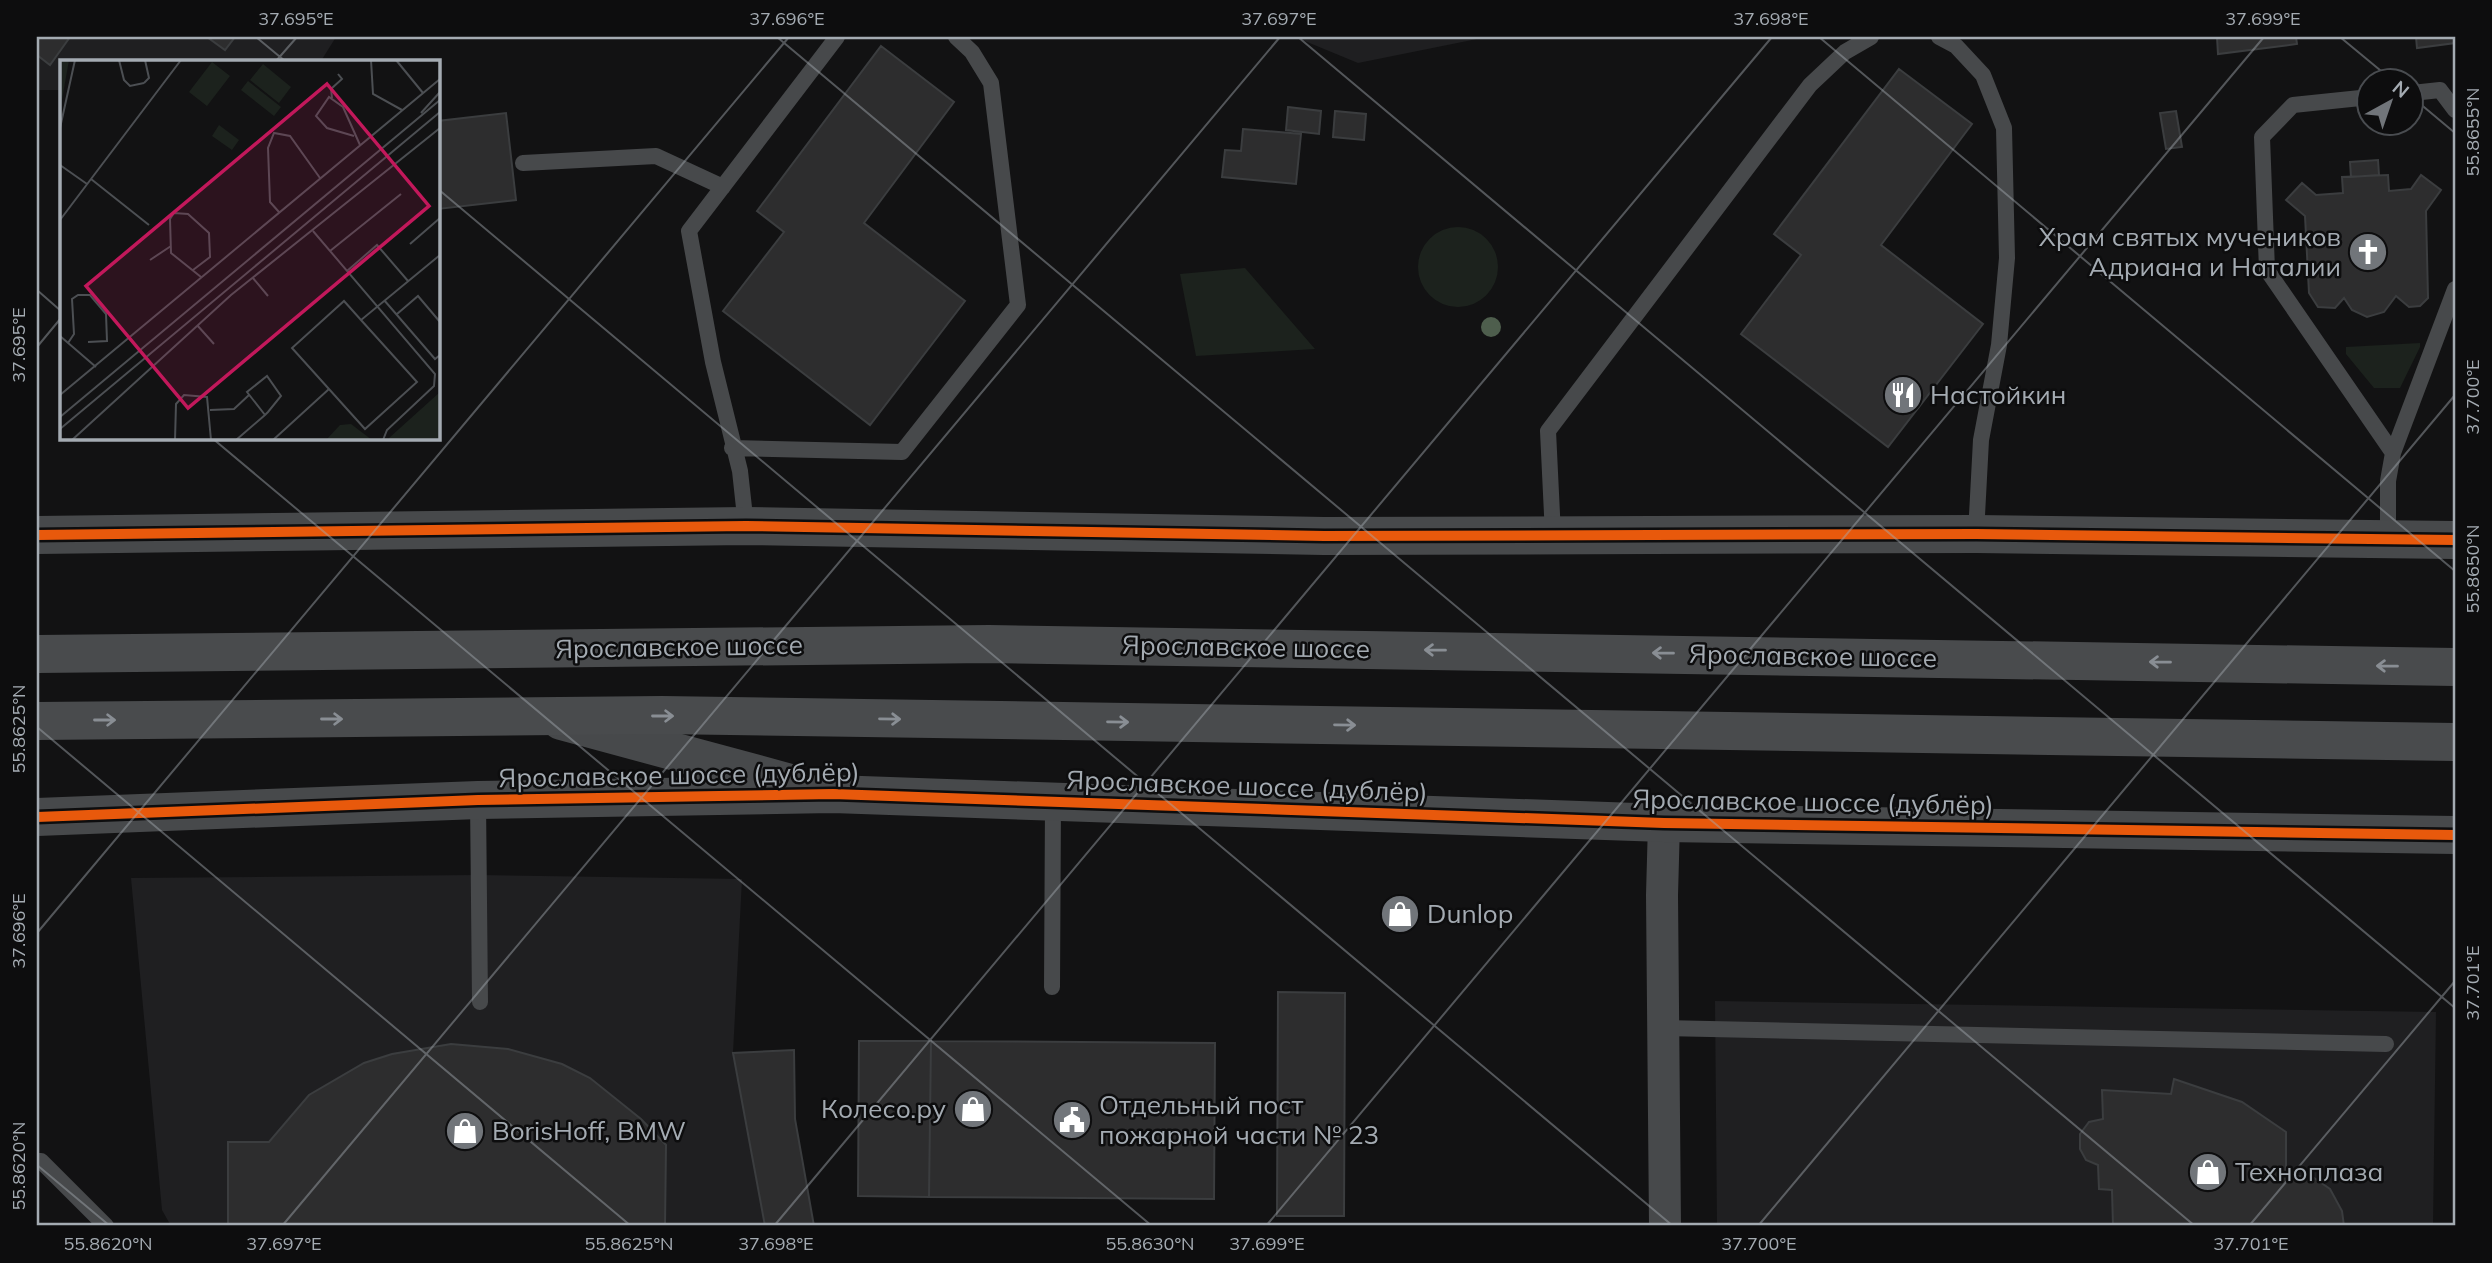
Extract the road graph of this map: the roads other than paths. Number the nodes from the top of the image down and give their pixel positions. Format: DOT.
graph roads {
  1 [pos="837,37"];
  2 [pos="956,37"];
  3 [pos="1871,37"];
  4 [pos="1939,37"];
  5 [pos="2426,92"];
  6 [pos="2356,98"];
  7 [pos="2455,110"];
  8 [pos="523,163"];
  9 [pos="723,187"];
  10 [pos="2455,289"];
  11 [pos="732,448"];
  12 [pos="2393,453"];
  13 [pos="746,526"];
  14 [pos="1976,534"];
  15 [pos="37,535"];
  16 [pos="1553,535"];
  17 [pos="2388,539"];
  18 [pos="2455,540"];
  19 [pos="37,654"];
  20 [pos="2455,667"];
  21 [pos="545,717"];
  22 [pos="37,721"];
  23 [pos="2455,742"];
  24 [pos="833,794"];
  25 [pos="478,800"];
  26 [pos="1053,802"];
  27 [pos="37,817"];
  28 [pos="1664,823"];
  29 [pos="2455,835"];
  30 [pos="1052,987"];
  31 [pos="480,1002"];
  32 [pos="1663,1028"];
  33 [pos="2386,1044"];
  34 [pos="37,1161"];
  35 [pos="106,1226"];
  36 [pos="1665,1226"];
  1 -- 9 [label="lane"];
  2 -- 11 [label="lane"];
  3 -- 16 [label="lane"];
  4 -- 14 [label="lane"];
  5 -- 7 [label="lane"];
  6 -- 12 [label="lane"];
  8 -- 9 [label="lane"];
  9 -- 11 [label="lane"];
  10 -- 12 [label="lane"];
  11 -- 13 [label="lane"];
  12 -- 17 [label="lane"];
  13 -- 15 [label="street"];
  13 -- 16 [label="street"];
  14 -- 16 [label="street"];
  14 -- 17 [label="street"];
  17 -- 18 [label="street"];
  20 -- 19 [label="main road, Ярославское шоссе, one-way"];
  22 -- 21 [label="main road, one-way"];
  21 -- 23 [label="main road, one-way"];
  21 -- 24 [label="street"];
  24 -- 25 [label="street, Ярославское шоссе (дублёр)"];
  24 -- 26 [label="street, Ярославское шоссе (дублёр)"];
  25 -- 27 [label="street, Ярославское шоссе (дублёр)"];
  25 -- 31 [label="lane"];
  26 -- 28 [label="street, Ярославское шоссе (дублёр)"];
  26 -- 30 [label="lane"];
  28 -- 29 [label="street, Ярославское шоссе (дублёр)"];
  28 -- 32 [label="street"];
  32 -- 33 [label="lane"];
  32 -- 36 [label="street"];
  34 -- 35 [label="lane"];
}
